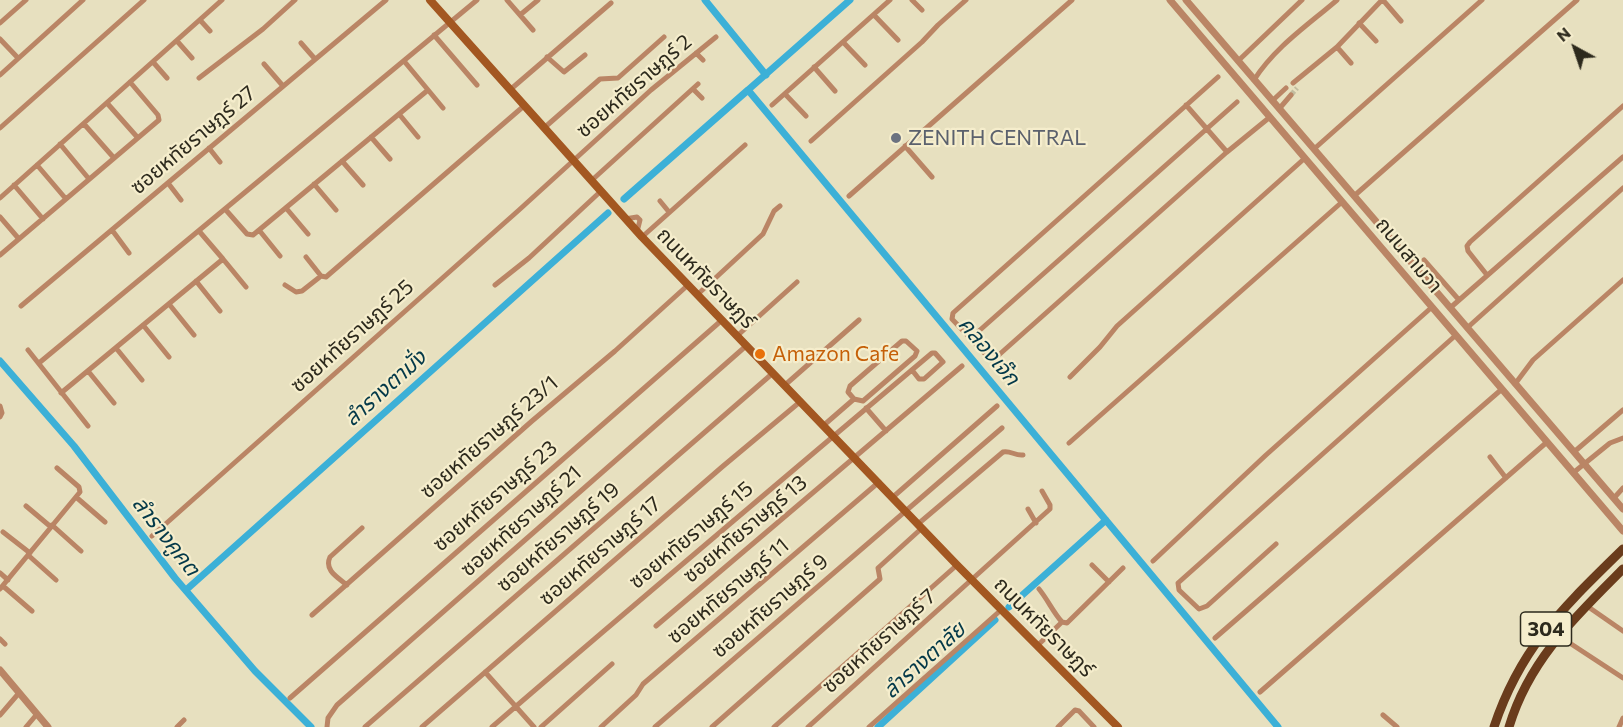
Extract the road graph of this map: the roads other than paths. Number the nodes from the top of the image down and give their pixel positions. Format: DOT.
graph roads {
  1 [pos="26,0"];
  2 [pos="83,0"];
  3 [pos="144,0"];
  4 [pos="222,0"];
  5 [pos="295,0"];
  6 [pos="430,0"];
  7 [pos="477,0"];
  8 [pos="507,0"];
  9 [pos="538,0"];
  10 [pos="890,0"];
  11 [pos="912,0"];
  12 [pos="966,0"];
  13 [pos="1072,0"];
  14 [pos="1170,0"];
  15 [pos="1186,0"];
  16 [pos="1302,0"];
  17 [pos="1337,0"];
  18 [pos="1383,0"];
  19 [pos="1482,0"];
  20 [pos="1577,0"];
  21 [pos="381,1"];
  22 [pos="611,3"];
  23 [pos="922,10"];
  24 [pos="520,15"];
  25 [pos="874,15"];
  26 [pos="200,20"];
  27 [pos="1401,21"];
  28 [pos="450,22"];
  29 [pos="0,23"];
  30 [pos="1359,23"];
  31 [pos="533,30"];
  32 [pos="210,31"];
  33 [pos="434,35"];
  34 [pos="716,36"];
  35 [pos="664,37"];
  36 [pos="0,39"];
  37 [pos="898,40"];
  38 [pos="177,41"];
  39 [pos="1376,41"];
  40 [pos="843,42"];
  41 [pos="301,43"];
  42 [pos="1337,47"];
  43 [pos="696,53"];
  44 [pos="585,55"];
  45 [pos="547,57"];
  46 [pos="18,58"];
  47 [pos="192,58"];
  48 [pos="315,59"];
  49 [pos="702,60"];
  50 [pos="404,61"];
  51 [pos="1238,61"];
  52 [pos="153,62"];
  53 [pos="1351,63"];
  54 [pos="264,64"];
  55 [pos="865,64"];
  56 [pos="814,67"];
  57 [pos="0,75"];
  58 [pos="1218,77"];
  59 [pos="167,78"];
  60 [pos="199,78"];
  61 [pos="1254,80"];
  62 [pos="130,82"];
  63 [pos="477,85"];
  64 [pos="1295,85"];
  65 [pos="283,86"];
  66 [pos="511,89"];
  67 [pos="428,90"];
  68 [pos="835,91"];
  69 [pos="785,94"];
  70 [pos="702,99"];
  71 [pos="1272,100"];
  72 [pos="1237,102"];
  73 [pos="107,103"];
  74 [pos="525,105"];
  75 [pos="772,105"];
  76 [pos="1186,105"];
  77 [pos="1623,106"];
  78 [pos="443,108"];
  79 [pos="1279,109"];
  80 [pos="399,114"];
  81 [pos="806,116"];
  82 [pos="1270,117"];
  83 [pos="84,124"];
  84 [pos="0,128"];
  85 [pos="544,128"];
  86 [pos="1206,128"];
  87 [pos="371,137"];
  88 [pos="418,137"];
  89 [pos="138,138"];
  90 [pos="811,141"];
  91 [pos="60,144"];
  92 [pos="745,145"];
  93 [pos="905,146"];
  94 [pos="209,148"];
  95 [pos="1314,149"];
  96 [pos="1227,152"];
  97 [pos="1623,157"];
  98 [pos="114,158"];
  99 [pos="1305,158"];
  100 [pos="390,159"];
  101 [pos="342,161"];
  102 [pos="574,161"];
  103 [pos="220,162"];
  104 [pos="37,165"];
  105 [pos="1336,175"];
  106 [pos="932,177"];
  107 [pos="89,179"];
  108 [pos="591,181"];
  109 [pos="168,183"];
  110 [pos="1326,183"];
  111 [pos="314,184"];
  112 [pos="14,185"];
  113 [pos="363,185"];
  114 [pos="1623,188"];
  115 [pos="601,191"];
  116 [pos="849,196"];
  117 [pos="1354,196"];
  118 [pos="0,198"];
  119 [pos="66,199"];
  120 [pos="181,200"];
  121 [pos="660,201"];
  122 [pos="1342,202"];
  123 [pos="780,206"];
  124 [pos="286,208"];
  125 [pos="225,209"];
  126 [pos="336,210"];
  127 [pos="669,212"];
  128 [pos="0,217"];
  129 [pos="42,219"];
  130 [pos="112,230"];
  131 [pos="259,230"];
  132 [pos="199,231"];
  133 [pos="308,234"];
  134 [pos="639,235"];
  135 [pos="19,239"];
  136 [pos="129,253"];
  137 [pos="0,255"];
  138 [pos="280,256"];
  139 [pos="306,257"];
  140 [pos="223,259"];
  141 [pos="1424,260"];
  142 [pos="1487,275"];
  143 [pos="321,276"];
  144 [pos="1623,280"];
  145 [pos="196,281"];
  146 [pos="797,282"];
  147 [pos="285,285"];
  148 [pos="495,285"];
  149 [pos="688,285"];
  150 [pos="246,287"];
  151 [pos="698,295"];
  152 [pos="1459,300"];
  153 [pos="169,304"];
  154 [pos="21,306"];
  155 [pos="1432,307"];
  156 [pos="1450,308"];
  157 [pos="220,311"];
  158 [pos="722,320"];
  159 [pos="859,320"];
  160 [pos="143,325"];
  161 [pos="1467,328"];
  162 [pos="194,335"];
  163 [pos="1456,335"];
  164 [pos="737,336"];
  165 [pos="971,338"];
  166 [pos="747,346"];
  167 [pos="116,348"];
  168 [pos="28,350"];
  169 [pos="169,357"];
  170 [pos="39,363"];
  171 [pos="962,366"];
  172 [pos="912,370"];
  173 [pos="88,371"];
  174 [pos="773,373"];
  175 [pos="1070,376"];
  176 [pos="142,380"];
  177 [pos="1515,384"];
  178 [pos="785,385"];
  179 [pos="1502,389"];
  180 [pos="62,393"];
  181 [pos="854,399"];
  182 [pos="801,401"];
  183 [pos="114,403"];
  184 [pos="0,406"];
  185 [pos="997,406"];
  186 [pos="866,408"];
  187 [pos="1623,410"];
  188 [pos="0,417"];
  189 [pos="824,425"];
  190 [pos="88,426"];
  191 [pos="1002,428"];
  192 [pos="886,431"];
  193 [pos="834,436"];
  194 [pos="1623,438"];
  195 [pos="1547,442"];
  196 [pos="1069,443"];
  197 [pos="1574,452"];
  198 [pos="1023,455"];
  199 [pos="1490,457"];
  200 [pos="855,458"];
  201 [pos="1584,464"];
  202 [pos="57,468"];
  203 [pos="1573,473"];
  204 [pos="1506,478"];
  205 [pos="879,482"];
  206 [pos="1623,488"];
  207 [pos="1042,491"];
  208 [pos="76,497"];
  209 [pos="893,497"];
  210 [pos="1614,498"];
  211 [pos="26,506"];
  212 [pos="1028,509"];
  213 [pos="1623,509"];
  214 [pos="906,511"];
  215 [pos="105,522"];
  216 [pos="1036,523"];
  217 [pos="52,526"];
  218 [pos="920,526"];
  219 [pos="362,528"];
  220 [pos="1623,531"];
  221 [pos="3,532"];
  222 [pos="152,536"];
  223 [pos="1276,544"];
  224 [pos="1623,549"];
  225 [pos="81,551"];
  226 [pos="29,554"];
  227 [pos="1153,561"];
  228 [pos="957,565"];
  229 [pos="1092,565"];
  230 [pos="1123,568"];
  231 [pos="1623,569"];
  232 [pos="0,573"];
  233 [pos="1619,579"];
  234 [pos="8,580"];
  235 [pos="56,580"];
  236 [pos="972,580"];
  237 [pos="1109,582"];
  238 [pos="346,585"];
  239 [pos="1,587"];
  240 [pos="1040,589"];
  241 [pos="1587,606"];
  242 [pos="1001,610"];
  243 [pos="32,611"];
  244 [pos="312,615"];
  245 [pos="1062,622"];
  246 [pos="656,626"];
  247 [pos="1623,631"];
  248 [pos="1558,636"];
  249 [pos="1215,638"];
  250 [pos="0,639"];
  251 [pos="4,644"];
  252 [pos="1037,646"];
  253 [pos="612,664"];
  254 [pos="0,670"];
  255 [pos="485,672"];
  256 [pos="1623,678"];
  257 [pos="1260,692"];
  258 [pos="19,693"];
  259 [pos="290,698"];
  260 [pos="516,706"];
  261 [pos="37,714"];
  262 [pos="1383,715"];
  263 [pos="0,716"];
  264 [pos="1623,718"];
  265 [pos="184,720"];
  266 [pos="1060,726"];
  267 [pos="26,727"];
  268 [pos="48,727"];
  269 [pos="177,727"];
  270 [pos="327,727"];
  271 [pos="365,727"];
  272 [pos="422,727"];
  273 [pos="492,727"];
  274 [pos="534,727"];
  275 [pos="541,727"];
  276 [pos="601,727"];
  277 [pos="655,727"];
  278 [pos="712,727"];
  279 [pos="774,727"];
  280 [pos="808,727"];
  281 [pos="870,727"];
  282 [pos="1094,727"];
  283 [pos="1118,727"];
  284 [pos="1397,727"];
  285 [pos="1494,727"];
  286 [pos="1509,727"];
  287 [pos="1619,727"];
  1 -- 29 [label="street"];
  2 -- 46 [label="street"];
  3 -- 84 [label="street"];
  4 -- 26 [label="street"];
  5 -- 60 [label="street"];
  6 -- 28 [label="main road, ถนนหทัยราษฎร์"];
  7 -- 28 [label="street"];
  8 -- 24 [label="street"];
  9 -- 24 [label="street"];
  10 -- 25 [label="street"];
  11 -- 23 [label="street"];
  12 -- 90 [label="street"];
  13 -- 93 [label="street"];
  14 -- 82 [label="street, ถนนสามวา"];
  15 -- 51 [label="street, ถนนสามวา"];
  16 -- 51 [label="street"];
  17 -- 61 [label="street"];
  18 -- 27 [label="street"];
  18 -- 30 [label="street"];
  19 -- 95 [label="street"];
  20 -- 117 [label="street"];
  21 -- 48 [label="street, ซอยหทัยราษฎร์ 27"];
  22 -- 45 [label="street"];
  24 -- 31 [label="street"];
  25 -- 37 [label="street"];
  25 -- 40 [label="street"];
  26 -- 32 [label="street"];
  26 -- 38 [label="street"];
  28 -- 33 [label="street"];
  28 -- 66 [label="main road, ถนนหทัยราษฎร์"];
  30 -- 39 [label="street"];
  30 -- 42 [label="street"];
  33 -- 50 [label="street"];
  33 -- 63 [label="street"];
  34 -- 43 [label="street, ซอยหทัยราษฎร์ 2"];
  35 -- 85 [label="street"];
  36 -- 46 [label="street"];
  38 -- 47 [label="street"];
  38 -- 52 [label="street"];
  40 -- 55 [label="street"];
  40 -- 56 [label="street"];
  41 -- 48 [label="street"];
  42 -- 53 [label="street"];
  42 -- 64 [label="street"];
  43 -- 49 [label="street"];
  43 -- 102 [label="street, ซอยหทัยราษฎร์ 2"];
  44 -- 45 [label="street"];
  45 -- 66 [label="street"];
  46 -- 57 [label="street"];
  48 -- 65 [label="street, ซอยหทัยราษฎร์ 27"];
  50 -- 67 [label="street"];
  50 -- 125 [label="street"];
  51 -- 61 [label="street, ถนนสามวา"];
  52 -- 59 [label="street"];
  52 -- 62 [label="street"];
  54 -- 65 [label="street"];
  56 -- 68 [label="street"];
  56 -- 69 [label="street"];
  58 -- 76 [label="street"];
  61 -- 71 [label="street, ถนนสามวา"];
  62 -- 73 [label="street"];
  62 -- 89 [label="street"];
  65 -- 94 [label="street, ซอยหทัยราษฎร์ 27"];
  66 -- 74 [label="main road, ถนนหทัยราษฎร์"];
  67 -- 78 [label="street"];
  67 -- 80 [label="street"];
  69 -- 75 [label="street"];
  69 -- 81 [label="street"];
  70 -- 108 [label="street"];
  71 -- 79 [label="street, ถนนสามวา"];
  71 -- 79 [label="street"];
  72 -- 86 [label="street"];
  73 -- 83 [label="street"];
  73 -- 89 [label="street"];
  74 -- 85 [label="main road, ถนนหทัยราษฎร์"];
  74 -- 143 [label="street"];
  76 -- 86 [label="street"];
  76 -- 165 [label="street"];
  77 -- 142 [label="street"];
  79 -- 95 [label="street, ถนนสามวา"];
  80 -- 87 [label="street"];
  80 -- 88 [label="street"];
  82 -- 96 [label="street"];
  82 -- 99 [label="street, ถนนสามวา"];
  83 -- 91 [label="street"];
  83 -- 98 [label="street"];
  85 -- 102 [label="main road, ถนนหทัยราษฎร์"];
  86 -- 96 [label="street"];
  86 -- 165 [label="street"];
  87 -- 100 [label="street"];
  87 -- 101 [label="street"];
  89 -- 98 [label="street"];
  91 -- 104 [label="street"];
  91 -- 107 [label="street"];
  92 -- 127 [label="street"];
  93 -- 106 [label="street"];
  93 -- 116 [label="street"];
  94 -- 103 [label="street"];
  94 -- 109 [label="street, ซอยหทัยราษฎร์ 27"];
  95 -- 105 [label="street, ถนนสามวา"];
  96 -- 165 [label="street"];
  97 -- 142 [label="street"];
  98 -- 107 [label="street"];
  99 -- 110 [label="street, ถนนสามวา"];
  99 -- 175 [label="street"];
  101 -- 111 [label="street"];
  101 -- 113 [label="street"];
  102 -- 108 [label="main road, ถนนหทัยราษฎร์"];
  102 -- 222 [label="street, ซอยหทัยราษฎร์ 25"];
  104 -- 112 [label="street"];
  104 -- 119 [label="street"];
  105 -- 110 [label="street"];
  105 -- 117 [label="street, ถนนสามวา"];
  107 -- 119 [label="street"];
  108 -- 115 [label="main road, ถนนหทัยราษฎร์"];
  109 -- 120 [label="street"];
  109 -- 130 [label="street, ซอยหทัยราษฎร์ 27"];
  110 -- 122 [label="street, ถนนสามวา"];
  111 -- 124 [label="street"];
  111 -- 126 [label="street"];
  112 -- 118 [label="street"];
  112 -- 129 [label="street"];
  114 -- 161 [label="street"];
  115 -- 134 [label="main road, ถนนหทัยราษฎร์"];
  115 -- 148 [label="street"];
  117 -- 156 [label="street, ถนนสามวา"];
  119 -- 129 [label="street"];
  121 -- 127 [label="street"];
  122 -- 155 [label="street, ถนนสามวา"];
  122 -- 196 [label="street"];
  123 -- 151 [label="street"];
  124 -- 131 [label="street"];
  124 -- 133 [label="street"];
  125 -- 131 [label="street"];
  125 -- 132 [label="street"];
  127 -- 134 [label="street"];
  128 -- 135 [label="street"];
  129 -- 135 [label="street"];
  130 -- 136 [label="street"];
  130 -- 154 [label="street, ซอยหทัยราษฎร์ 27"];
  131 -- 138 [label="street"];
  132 -- 140 [label="street"];
  132 -- 170 [label="street"];
  134 -- 149 [label="main road, ถนนหทัยราษฎร์"];
  135 -- 137 [label="street"];
  139 -- 143 [label="street"];
  140 -- 145 [label="street"];
  140 -- 150 [label="street"];
  141 -- 152 [label="street"];
  142 -- 152 [label="street"];
  143 -- 147 [label="street"];
  144 -- 177 [label="street"];
  145 -- 153 [label="street"];
  145 -- 157 [label="street"];
  146 -- 164 [label="street"];
  149 -- 151 [label="main road, ถนนหทัยราษฎร์"];
  149 -- 238 [label="street, ซอยหทัยราษฎร์ 23/1"];
  151 -- 158 [label="main road, ถนนหทัยราษฎร์"];
  152 -- 156 [label="street"];
  153 -- 160 [label="street"];
  153 -- 162 [label="street"];
  155 -- 163 [label="street, ถนนสามวา"];
  155 -- 227 [label="street"];
  156 -- 161 [label="street, ถนนสามวา"];
  158 -- 164 [label="main road, ถนนหทัยราษฎร์"];
  158 -- 259 [label="street, ซอยหทัยราษฎร์ 23"];
  159 -- 178 [label="street"];
  160 -- 167 [label="street"];
  160 -- 169 [label="street"];
  161 -- 177 [label="street, ถนนสามวา"];
  163 -- 179 [label="street, ถนนสามวา"];
  163 -- 223 [label="street"];
  164 -- 166 [label="main road, ถนนหทัยราษฎร์"];
  166 -- 174 [label="main road, ถนนหทัยราษฎร์"];
  166 -- 270 [label="street, ซอยหทัยราษฎร์ 21"];
  167 -- 173 [label="street"];
  167 -- 176 [label="street"];
  168 -- 170 [label="street"];
  170 -- 180 [label="street"];
  171 -- 192 [label="street, ซอยหทัยราษฎร์ 13"];
  172 -- 172 [label="street, ซอยหทัยราษฎร์ 15"];
  172 -- 186 [label="street, ซอยหทัยราษฎร์ 15"];
  173 -- 180 [label="street"];
  173 -- 183 [label="street"];
  174 -- 178 [label="main road, ถนนหทัยราษฎร์"];
  174 -- 271 [label="street, ซอยหทัยราษฎร์ 19"];
  177 -- 197 [label="street, ถนนสามวา"];
  178 -- 182 [label="main road, ถนนหทัยราษฎร์"];
  179 -- 195 [label="street, ถนนสามวา"];
  179 -- 249 [label="street"];
  180 -- 190 [label="street"];
  181 -- 181 [label="street"];
  181 -- 189 [label="street"];
  182 -- 189 [label="main road, ถนนหทัยราษฎร์"];
  182 -- 255 [label="street, ซอยหทัยราษฎร์ 17"];
  184 -- 188 [label="street"];
  185 -- 209 [label="street"];
  186 -- 192 [label="street"];
  186 -- 193 [label="street, ซอยหทัยราษฎร์ 15"];
  187 -- 197 [label="street"];
  189 -- 193 [label="main road, ถนนหทัยราษฎร์"];
  191 -- 214 [label="street, ซอยหทัยราษฎร์ 9"];
  192 -- 200 [label="street, ซอยหทัยราษฎร์ 13"];
  193 -- 200 [label="main road, ถนนหทัยราษฎร์"];
  193 -- 260 [label="street, ซอยหทัยราษฎร์ 15"];
  194 -- 201 [label="street"];
  195 -- 203 [label="street, ถนนสามวา"];
  195 -- 204 [label="street"];
  197 -- 201 [label="street, ถนนสามวา"];
  198 -- 218 [label="street"];
  199 -- 204 [label="street"];
  200 -- 205 [label="main road, ถนนหทัยราษฎร์"];
  200 -- 246 [label="street, ซอยหทัยราษฎร์ 13"];
  201 -- 203 [label="street"];
  201 -- 210 [label="street, ถนนสามวา"];
  202 -- 208 [label="street"];
  203 -- 220 [label="street, ถนนสามวา"];
  204 -- 257 [label="street"];
  205 -- 209 [label="main road, ถนนหทัยราษฎร์"];
  205 -- 276 [label="street, ซอยหทัยราษฎร์ 11"];
  206 -- 210 [label="street"];
  207 -- 216 [label="street"];
  208 -- 215 [label="street"];
  208 -- 217 [label="street"];
  209 -- 214 [label="main road, ถนนหทัยราษฎร์"];
  210 -- 213 [label="street, ถนนสามวา"];
  211 -- 217 [label="street"];
  212 -- 216 [label="street"];
  214 -- 218 [label="main road, ถนนหทัยราษฎร์"];
  214 -- 277 [label="street, ซอยหทัยราษฎร์ 9"];
  216 -- 236 [label="street, ซอยหทัยราษฎร์ 7"];
  217 -- 225 [label="street"];
  217 -- 226 [label="street"];
  218 -- 228 [label="main road, ถนนหทัยราษฎร์"];
  218 -- 278 [label="street"];
  219 -- 238 [label="street"];
  221 -- 226 [label="street"];
  224 -- 285 [label="highway, 304"];
  226 -- 234 [label="street"];
  226 -- 235 [label="street"];
  228 -- 236 [label="main road, ถนนหทัยราษฎร์"];
  228 -- 279 [label="street"];
  229 -- 237 [label="street"];
  230 -- 237 [label="street"];
  231 -- 233 [label="highway, 304"];
  232 -- 234 [label="street"];
  233 -- 241 [label="highway, 304"];
  234 -- 239 [label="street"];
  236 -- 242 [label="main road, ถนนหทัยราษฎร์"];
  236 -- 280 [label="street, ซอยหทัยราษฎร์ 7"];
  237 -- 245 [label="street"];
  238 -- 244 [label="street, ซอยหทัยราษฎร์ 23/1"];
  239 -- 243 [label="street"];
  240 -- 245 [label="street"];
  241 -- 247 [label="street"];
  241 -- 248 [label="highway, 304"];
  242 -- 252 [label="main road, ถนนหทัยราษฎร์"];
  242 -- 281 [label="street"];
  245 -- 252 [label="street"];
  248 -- 256 [label="street"];
  248 -- 286 [label="highway, 304"];
  250 -- 251 [label="street"];
  252 -- 283 [label="main road, ถนนหทัยราษฎร์"];
  253 -- 275 [label="street"];
  254 -- 258 [label="street"];
  255 -- 260 [label="street"];
  255 -- 272 [label="street, ซอยหทัยราษฎร์ 17"];
  258 -- 261 [label="street"];
  258 -- 263 [label="street"];
  260 -- 273 [label="street, ซอยหทัยราษฎร์ 15"];
  260 -- 274 [label="street"];
  261 -- 267 [label="street"];
  261 -- 268 [label="street"];
  262 -- 284 [label="street"];
  264 -- 287 [label="street"];
  265 -- 269 [label="street"];
  266 -- 282 [label="street"];
}
